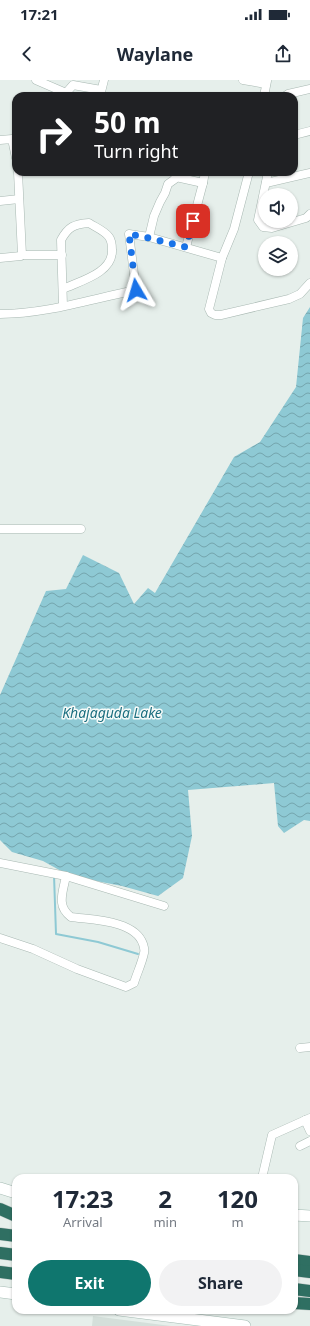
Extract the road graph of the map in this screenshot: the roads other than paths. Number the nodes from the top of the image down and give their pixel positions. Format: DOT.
graph roads {
  1 [pos="36,80"];
  2 [pos="104,80"];
  3 [pos="244,80"];
  4 [pos="266,82"];
  5 [pos="310,89"];
  6 [pos="63,92"];
  7 [pos="68,92"];
  8 [pos="97,92"];
  9 [pos="100,92"];
  10 [pos="265,92"];
  11 [pos="297,92"];
  12 [pos="310,131"];
  13 [pos="298,134"];
  14 [pos="12,139"];
  15 [pos="0,140"];
  16 [pos="310,173"];
  17 [pos="18,176"];
  18 [pos="174,176"];
  19 [pos="182,176"];
  20 [pos="204,176"];
  21 [pos="248,176"];
  22 [pos="267,176"];
  23 [pos="297,176"];
  24 [pos="298,176"];
  25 [pos="203,183"];
  26 [pos="266,183"];
  27 [pos="19,198"];
  28 [pos="0,201"];
  29 [pos="310,214"];
  30 [pos="149,238"];
  31 [pos="186,247"];
  32 [pos="22,255"];
  33 [pos="62,255"];
  34 [pos="0,258"];
  35 [pos="222,258"];
  36 [pos="310,283"];
  37 [pos="64,288"];
  38 [pos="64,306"];
  39 [pos="0,314"];
  40 [pos="0,529"];
  41 [pos="81,529"];
  42 [pos="0,863"];
  43 [pos="66,876"];
  44 [pos="164,906"];
  45 [pos="0,938"];
  46 [pos="310,1047"];
  47 [pos="300,1048"];
  48 [pos="308,1119"];
  49 [pos="310,1131"];
  50 [pos="310,1141"];
  51 [pos="300,1146"];
  52 [pos="263,1174"];
  53 [pos="0,1188"];
  54 [pos="12,1192"];
  55 [pos="0,1209"];
  56 [pos="12,1214"];
  57 [pos="298,1214"];
  58 [pos="310,1216"];
  59 [pos="0,1234"];
  60 [pos="12,1236"];
  61 [pos="0,1253"];
  62 [pos="12,1254"];
  63 [pos="298,1260"];
  64 [pos="310,1262"];
  65 [pos="298,1270"];
  66 [pos="0,1272"];
  67 [pos="310,1272"];
  68 [pos="12,1274"];
  69 [pos="298,1290"];
  70 [pos="310,1291"];
  71 [pos="0,1292"];
  72 [pos="12,1294"];
  73 [pos="298,1302"];
  74 [pos="310,1304"];
  75 [pos="150,1314"];
  76 [pos="245,1326"];
  1 -- 6 [label="street"];
  2 -- 9 [label="street"];
  3 -- 4 [label="street"];
  4 -- 10 [label="street"];
  5 -- 11 [label="street"];
  7 -- 8 [label="street"];
  12 -- 13 [label="street"];
  14 -- 15 [label="street"];
  16 -- 24 [label="street"];
  17 -- 27 [label="street"];
  18 -- 30 [label="street"];
  19 -- 25 [label="street"];
  20 -- 25 [label="street"];
  21 -- 35 [label="street"];
  22 -- 26 [label="street"];
  23 -- 26 [label="street"];
  25 -- 31 [label="street"];
  26 -- 29 [label="street"];
  27 -- 28 [label="street"];
  27 -- 32 [label="street"];
  30 -- 31 [label="street"];
  30 -- 38 [label="street"];
  31 -- 35 [label="street"];
  32 -- 33 [label="street"];
  32 -- 34 [label="street"];
  33 -- 37 [label="street"];
  33 -- 37 [label="street"];
  35 -- 36 [label="street"];
  37 -- 38 [label="street"];
  38 -- 39 [label="street"];
  40 -- 41 [label="street"];
  42 -- 43 [label="street"];
  43 -- 44 [label="street"];
  43 -- 45 [label="street"];
  46 -- 47 [label="street"];
  48 -- 49 [label="street"];
  48 -- 52 [label="street"];
  50 -- 51 [label="street"];
  53 -- 54 [label="main road"];
  55 -- 56 [label="highway"];
  57 -- 58 [label="main road"];
  59 -- 60 [label="highway"];
  61 -- 62 [label="highway"];
  63 -- 64 [label="highway"];
  65 -- 67 [label="highway"];
  66 -- 68 [label="highway"];
  69 -- 70 [label="highway"];
  71 -- 72 [label="main road"];
  73 -- 74 [label="highway"];
  75 -- 76 [label="main road"];
}
